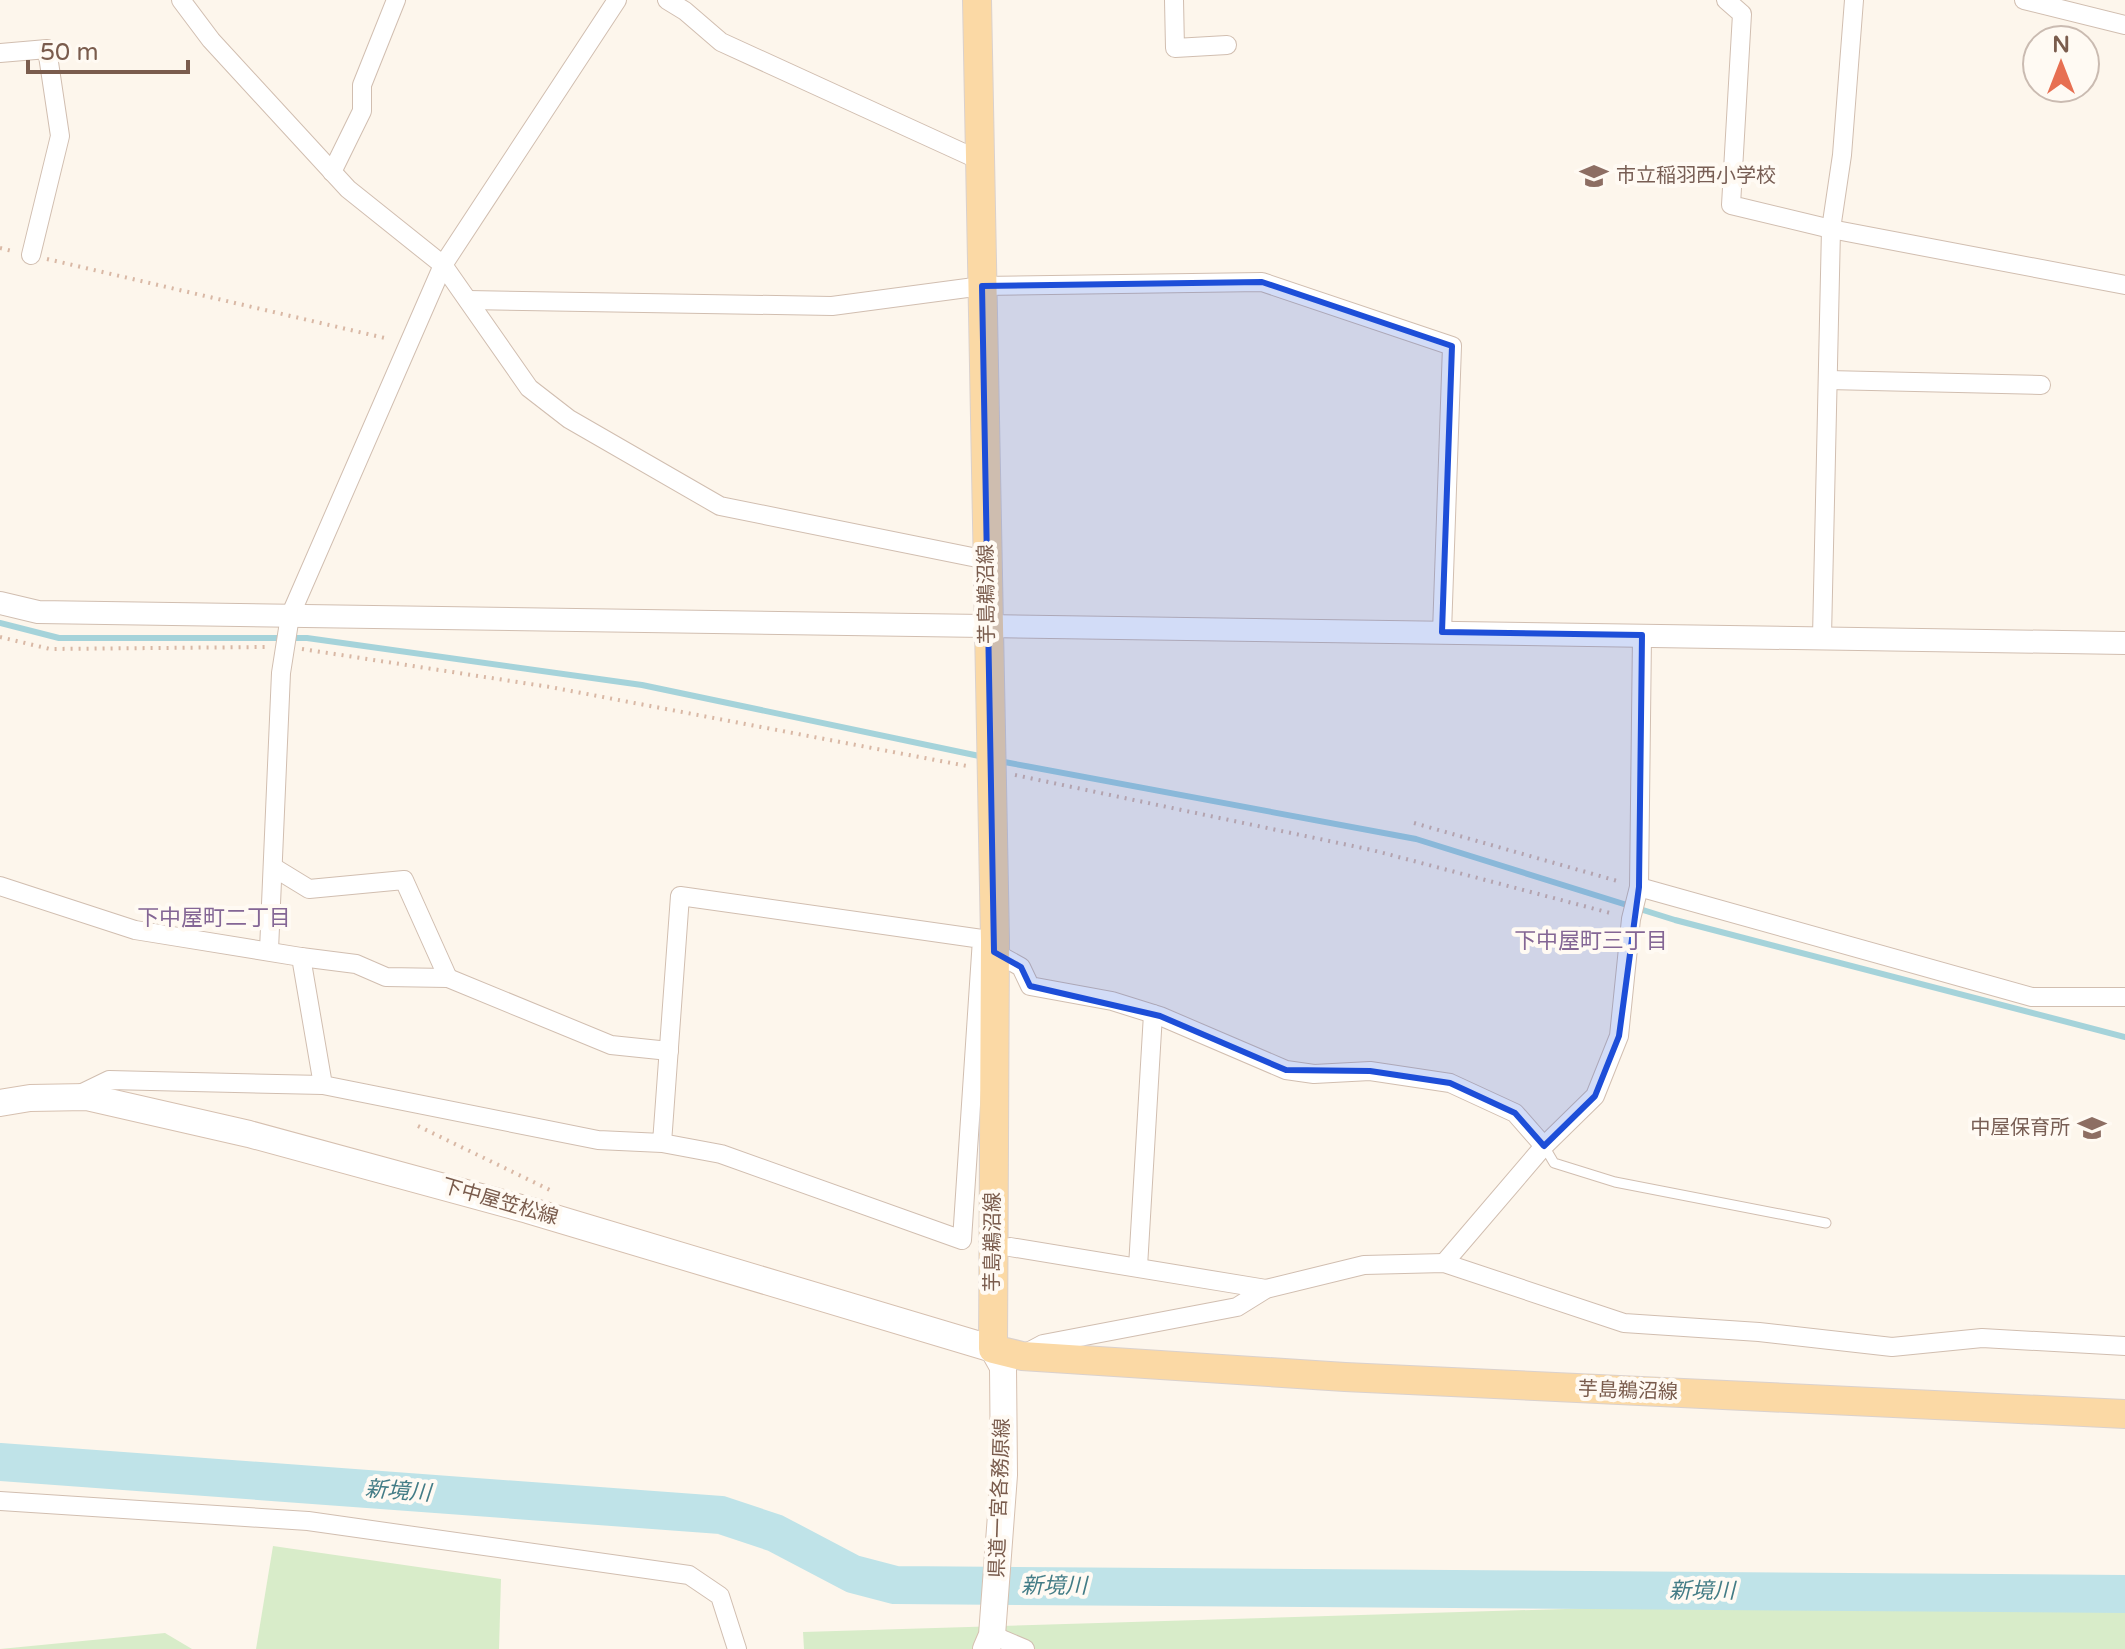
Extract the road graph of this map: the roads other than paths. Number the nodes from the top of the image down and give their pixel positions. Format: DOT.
graph roads {
  1 [pos="181,0"];
  2 [pos="396,0"];
  3 [pos="617,0"];
  4 [pos="667,0"];
  5 [pos="977,0"];
  6 [pos="1174,0"];
  7 [pos="1726,0"];
  8 [pos="1854,0"];
  9 [pos="2029,1"];
  10 [pos="2125,25"];
  11 [pos="1227,45"];
  12 [pos="0,53"];
  13 [pos="979,160"];
  14 [pos="332,172"];
  15 [pos="1831,229"];
  16 [pos="31,255"];
  17 [pos="443,265"];
  18 [pos="2125,285"];
  19 [pos="982,286"];
  20 [pos="468,300"];
  21 [pos="1828,380"];
  22 [pos="2041,385"];
  23 [pos="987,560"];
  24 [pos="0,603"];
  25 [pos="290,616"];
  26 [pos="988,626"];
  27 [pos="1442,632"];
  28 [pos="1642,635"];
  29 [pos="1822,637"];
  30 [pos="2125,643"];
  31 [pos="273,867"];
  32 [pos="0,886"];
  33 [pos="1635,904"];
  34 [pos="990,944"];
  35 [pos="269,950"];
  36 [pos="301,957"];
  37 [pos="448,978"];
  38 [pos="2125,997"];
  39 [pos="1153,1014"];
  40 [pos="669,1051"];
  41 [pos="323,1085"];
  42 [pos="30,1098"];
  43 [pos="74,1098"];
  44 [pos="0,1103"];
  45 [pos="0,1118"];
  46 [pos="662,1143"];
  47 [pos="1544,1146"];
  48 [pos="1826,1223"];
  49 [pos="1010,1247"];
  50 [pos="1444,1263"];
  51 [pos="1138,1267"];
  52 [pos="1266,1289"];
  53 [pos="2125,1346"];
  54 [pos="993,1349"];
  55 [pos="1022,1356"];
  56 [pos="2125,1414"];
  57 [pos="0,1501"];
  58 [pos="989,1642"];
  59 [pos="737,1649"];
  60 [pos="1025,1649"];
  1 -- 14 [label="street"];
  2 -- 14 [label="street"];
  3 -- 17 [label="street"];
  4 -- 13 [label="street"];
  5 -- 13 [label="main road, 芋島鵜沼線"];
  6 -- 11 [label="street"];
  7 -- 15 [label="street"];
  8 -- 15 [label="street"];
  9 -- 10 [label="street"];
  12 -- 16 [label="street"];
  13 -- 19 [label="main road, 芋島鵜沼線"];
  14 -- 17 [label="street"];
  15 -- 18 [label="street"];
  15 -- 21 [label="street"];
  17 -- 20 [label="street"];
  17 -- 25 [label="street"];
  19 -- 20 [label="street"];
  19 -- 23 [label="main road, 芋島鵜沼線"];
  19 -- 27 [label="street"];
  20 -- 23 [label="street"];
  21 -- 22 [label="street"];
  21 -- 29 [label="street"];
  23 -- 26 [label="main road, 芋島鵜沼線"];
  24 -- 25 [label="street"];
  25 -- 26 [label="street"];
  25 -- 31 [label="street"];
  26 -- 27 [label="street"];
  26 -- 34 [label="main road, 芋島鵜沼線"];
  27 -- 28 [label="street"];
  28 -- 29 [label="street"];
  28 -- 33 [label="street"];
  29 -- 30 [label="street"];
  31 -- 35 [label="street"];
  31 -- 37 [label="street"];
  32 -- 35 [label="street"];
  33 -- 38 [label="street"];
  33 -- 47 [label="street"];
  34 -- 39 [label="street"];
  34 -- 40 [label="street"];
  34 -- 46 [label="street"];
  34 -- 54 [label="main road, 芋島鵜沼線"];
  35 -- 36 [label="street"];
  36 -- 37 [label="street"];
  36 -- 41 [label="street"];
  37 -- 40 [label="street"];
  39 -- 47 [label="street"];
  39 -- 51 [label="street"];
  40 -- 46 [label="street"];
  41 -- 43 [label="street"];
  41 -- 46 [label="street"];
  42 -- 43 [label="main road, 下中屋笠松線"];
  42 -- 44 [label="main road, 下中屋笠松線"];
  42 -- 45 [label="street"];
  43 -- 54 [label="main road, 下中屋笠松線"];
  47 -- 48 [label="lane"];
  47 -- 50 [label="street"];
  49 -- 51 [label="street"];
  50 -- 52 [label="street"];
  50 -- 53 [label="street"];
  51 -- 52 [label="street"];
  52 -- 55 [label="street"];
  54 -- 55 [label="main road, 芋島鵜沼線"];
  54 -- 58 [label="main road, 県道一宮各務原線"];
  55 -- 56 [label="main road, 芋島鵜沼線"];
  57 -- 59 [label="street"];
  58 -- 60 [label="street"];
}
